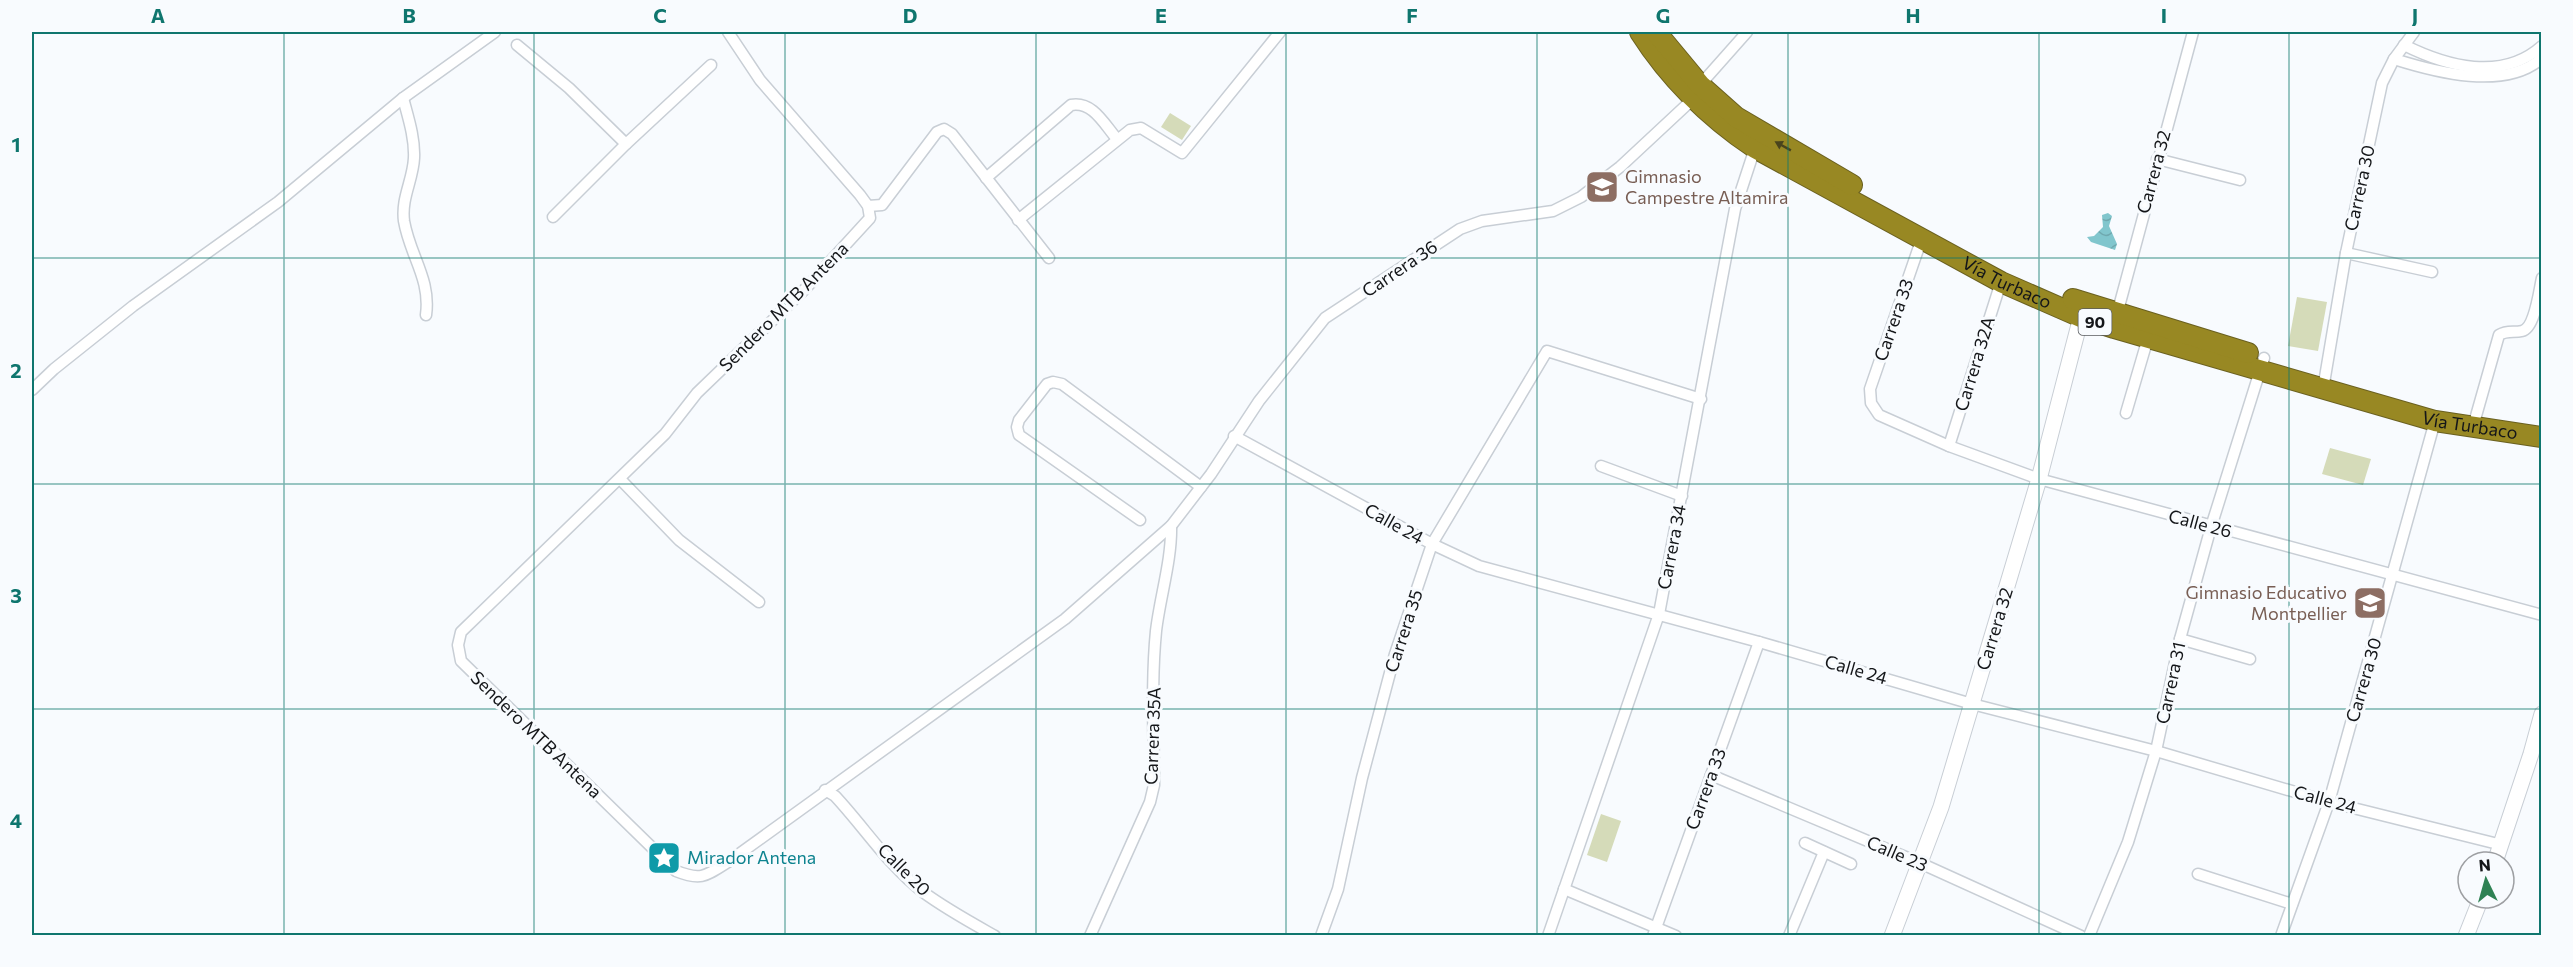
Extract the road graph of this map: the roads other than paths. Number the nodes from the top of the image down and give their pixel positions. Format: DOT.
graph roads {
  1 [pos="495,32"];
  2 [pos="728,32"];
  3 [pos="1280,32"];
  4 [pos="1640,32"];
  5 [pos="1656,32"];
  6 [pos="1748,32"];
  7 [pos="2193,32"];
  8 [pos="2414,32"];
  9 [pos="517,45"];
  10 [pos="2404,45"];
  11 [pos="2541,46"];
  12 [pos="2541,58"];
  13 [pos="2394,59"];
  14 [pos="711,65"];
  15 [pos="1697,92"];
  16 [pos="404,98"];
  17 [pos="1117,139"];
  18 [pos="626,144"];
  19 [pos="1755,147"];
  20 [pos="2157,159"];
  21 [pos="986,178"];
  22 [pos="2240,180"];
  23 [pos="868,206"];
  24 [pos="553,217"];
  25 [pos="1017,220"];
  26 [pos="1922,238"];
  27 [pos="2346,253"];
  28 [pos="1049,258"];
  29 [pos="2432,272"];
  30 [pos="2541,278"];
  31 [pos="2001,282"];
  32 [pos="2117,314"];
  33 [pos="426,315"];
  34 [pos="2080,317"];
  35 [pos="2148,338"];
  36 [pos="2262,364"];
  37 [pos="2324,383"];
  38 [pos="32,390"];
  39 [pos="1701,399"];
  40 [pos="1872,403"];
  41 [pos="2126,412"];
  42 [pos="2476,416"];
  43 [pos="2435,421"];
  44 [pos="2541,426"];
  45 [pos="1234,436"];
  46 [pos="2541,437"];
  47 [pos="1949,446"];
  48 [pos="1601,466"];
  49 [pos="620,479"];
  50 [pos="2039,479"];
  51 [pos="1201,487"];
  52 [pos="1682,496"];
  53 [pos="1140,520"];
  54 [pos="1171,526"];
  55 [pos="2211,527"];
  56 [pos="1432,544"];
  57 [pos="2394,576"];
  58 [pos="759,602"];
  59 [pos="1659,614"];
  60 [pos="2541,615"];
  61 [pos="2180,639"];
  62 [pos="1759,642"];
  63 [pos="2250,658"];
  64 [pos="1972,704"];
  65 [pos="2541,714"];
  66 [pos="2156,751"];
  67 [pos="1711,775"];
  68 [pos="825,790"];
  69 [pos="2329,802"];
  70 [pos="1805,843"];
  71 [pos="2502,845"];
  72 [pos="2500,850"];
  73 [pos="1824,852"];
  74 [pos="1920,863"];
  75 [pos="1851,864"];
  76 [pos="2198,874"];
  77 [pos="1564,889"];
  78 [pos="2292,904"];
  79 [pos="2476,910"];
  80 [pos="1654,931"];
  81 [pos="995,936"];
  82 [pos="1090,936"];
  83 [pos="1321,936"];
  84 [pos="1548,936"];
  85 [pos="1676,936"];
  86 [pos="1789,936"];
  87 [pos="1892,936"];
  88 [pos="2081,936"];
  89 [pos="2089,936"];
  90 [pos="2281,936"];
  91 [pos="2466,936"];
  1 -- 16 [label="street"];
  2 -- 23 [label="street"];
  3 -- 17 [label="street"];
  4 -- 15 [label="highway, Vía Turbaco / 90"];
  5 -- 15 [label="highway, Vía Turbaco / 90"];
  6 -- 15 [label="street"];
  7 -- 20 [label="street, Carrera 32"];
  8 -- 10 [label="street, Carrera 30"];
  9 -- 18 [label="street"];
  10 -- 11 [label="street"];
  10 -- 13 [label="street, Carrera 30"];
  12 -- 13 [label="street"];
  13 -- 27 [label="street, Carrera 30"];
  14 -- 18 [label="street"];
  15 -- 19 [label="highway, Vía Turbaco / 90"];
  32 -- 15 [label="highway, Vía Turbaco / 90, one-way"];
  15 -- 45 [label="street, Carrera 36"];
  16 -- 33 [label="street"];
  16 -- 38 [label="street"];
  17 -- 21 [label="street"];
  17 -- 25 [label="street"];
  18 -- 24 [label="street"];
  19 -- 26 [label="highway, Vía Turbaco / 90"];
  19 -- 39 [label="street, Carrera 34"];
  20 -- 22 [label="street"];
  20 -- 32 [label="street, Carrera 32"];
  21 -- 23 [label="street"];
  21 -- 25 [label="street"];
  23 -- 49 [label="street, Sendero MTB Antena"];
  25 -- 28 [label="street"];
  26 -- 31 [label="highway, Vía Turbaco / 90"];
  26 -- 40 [label="street, Carrera 33"];
  27 -- 29 [label="street"];
  27 -- 37 [label="street, Carrera 30"];
  30 -- 42 [label="street"];
  31 -- 34 [label="highway, Vía Turbaco / 90"];
  31 -- 47 [label="street, Carrera 32A"];
  32 -- 36 [label="highway, Vía Turbaco / 90"];
  34 -- 35 [label="highway, Vía Turbaco / 90"];
  34 -- 50 [label="street, Carrera 32"];
  35 -- 36 [label="highway, Vía Turbaco / 90"];
  35 -- 41 [label="street"];
  36 -- 37 [label="highway, Vía Turbaco / 90"];
  36 -- 55 [label="street, Carrera 31"];
  37 -- 42 [label="highway, Vía Turbaco / 90"];
  37 -- 43 [label="highway, Vía Turbaco / 90"];
  39 -- 52 [label="street, Carrera 34"];
  39 -- 56 [label="street, Carrera 35"];
  40 -- 47 [label="street, Calle 26"];
  42 -- 44 [label="highway, Vía Turbaco / 90"];
  43 -- 46 [label="highway, Vía Turbaco / 90"];
  43 -- 57 [label="street, Carrera 30"];
  45 -- 51 [label="street, Carrera 36"];
  45 -- 56 [label="street, Calle 24"];
  47 -- 50 [label="street, Calle 26"];
  48 -- 52 [label="street"];
  49 -- 58 [label="street"];
  49 -- 68 [label="street, Sendero MTB Antena"];
  50 -- 55 [label="street, Calle 26"];
  50 -- 64 [label="street, Carrera 32"];
  51 -- 53 [label="street"];
  51 -- 54 [label="street, Carrera 36"];
  52 -- 59 [label="street, Carrera 34"];
  54 -- 68 [label="street, Sendero MTB Antena"];
  54 -- 82 [label="street, Carrera 35A"];
  55 -- 57 [label="street, Calle 26"];
  55 -- 61 [label="street, Carrera 31"];
  56 -- 59 [label="street, Calle 24"];
  56 -- 83 [label="street, Carrera 35"];
  57 -- 60 [label="street, Calle 26"];
  57 -- 69 [label="street, Carrera 30"];
  59 -- 62 [label="street, Calle 24"];
  59 -- 77 [label="street, Carrera 34"];
  61 -- 63 [label="street"];
  61 -- 66 [label="street, Carrera 31"];
  62 -- 64 [label="street, Calle 24"];
  62 -- 67 [label="street, Carrera 33"];
  64 -- 66 [label="street, Calle 24"];
  64 -- 74 [label="street, Carrera 32"];
  65 -- 71 [label="street"];
  66 -- 69 [label="street, Calle 24"];
  66 -- 89 [label="street, Carrera 31"];
  67 -- 74 [label="street, Calle 23"];
  67 -- 80 [label="street, Carrera 33"];
  68 -- 81 [label="street, Calle 20"];
  69 -- 71 [label="street, Calle 24"];
  69 -- 78 [label="street, Carrera 30"];
  70 -- 73 [label="street"];
  71 -- 72 [label="street"];
  73 -- 75 [label="street"];
  73 -- 86 [label="street"];
  74 -- 87 [label="street, Carrera 32"];
  74 -- 88 [label="street, Calle 23"];
  76 -- 78 [label="street"];
  77 -- 80 [label="street"];
  77 -- 84 [label="street, Carrera 34"];
  78 -- 90 [label="street, Carrera 30"];
  79 -- 91 [label="street"];
  80 -- 85 [label="street"];
}
